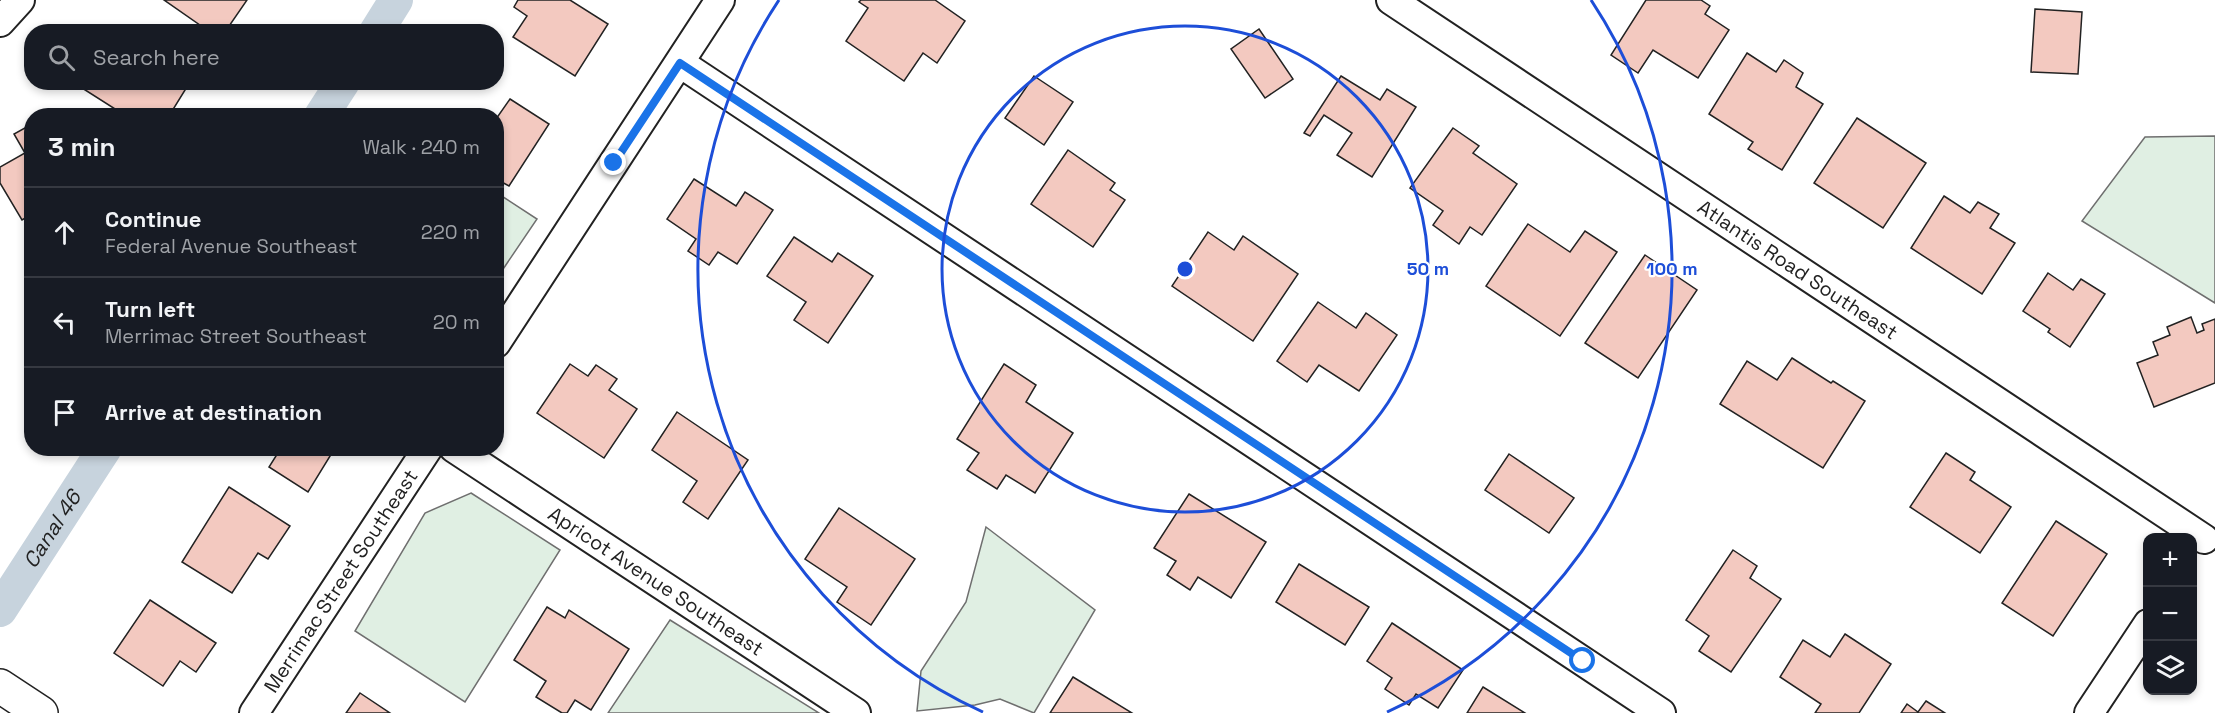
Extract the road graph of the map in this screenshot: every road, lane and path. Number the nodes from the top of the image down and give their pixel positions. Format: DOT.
graph roads {
  1 [pos="20,0"];
  2 [pos="720,0"];
  3 [pos="1391,0"];
  4 [pos="0,22"];
  5 [pos="680,63"];
  6 [pos="504,331"];
  7 [pos="423,456"];
  8 [pos="466,456"];
  9 [pos="2204,539"];
  10 [pos="2143,632"];
  11 [pos="0,686"];
  12 [pos="41,713"];
  13 [pos="254,713"];
  14 [pos="855,713"];
  15 [pos="1661,713"];
  16 [pos="2089,713"];
  1 -- 4 [label="street"];
  2 -- 5 [label="street"];
  3 -- 9 [label="street, Atlantis Road Southeast"];
  5 -- 6 [label="street"];
  5 -- 15 [label="street"];
  7 -- 13 [label="street, Merrimac Street Southeast"];
  8 -- 14 [label="street, Apricot Avenue Southeast"];
  10 -- 16 [label="street"];
  11 -- 12 [label="street"];
}
